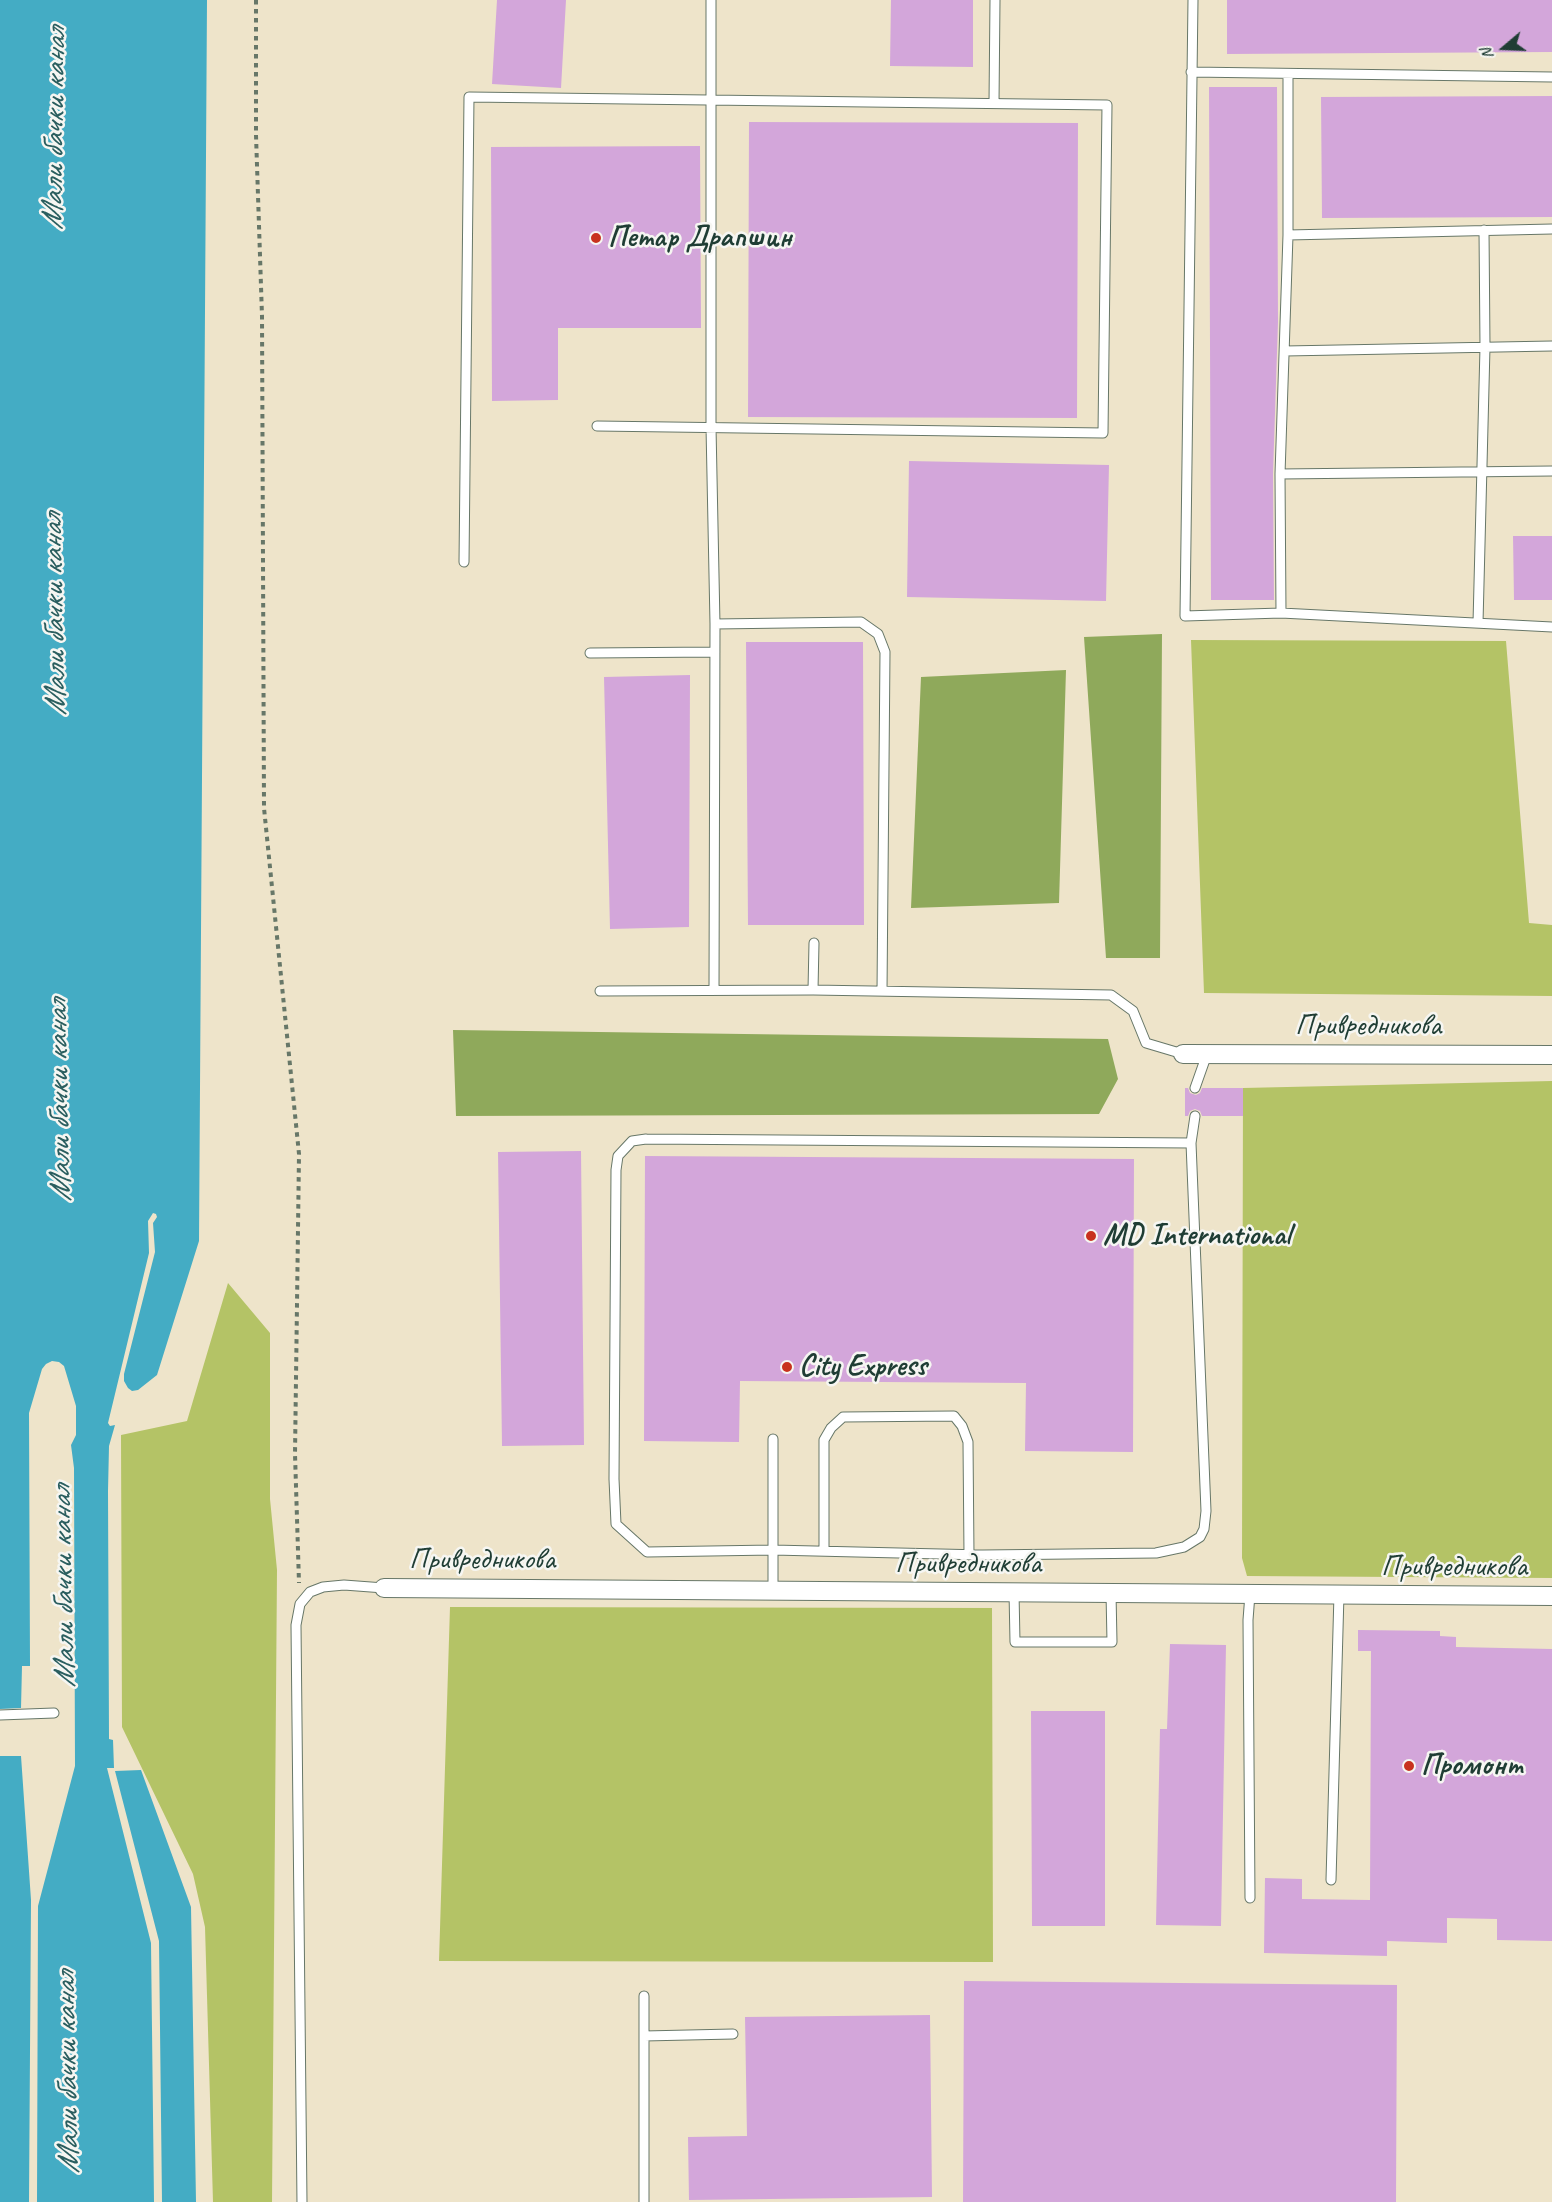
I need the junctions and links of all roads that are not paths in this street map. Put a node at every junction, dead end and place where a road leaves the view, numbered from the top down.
1 (711, 0) edge
2 (995, 0) edge
3 (1193, 0) edge
4 (1191, 72) junction
5 (1288, 74) junction
6 (1552, 77) edge
7 (711, 100) junction
8 (994, 104) junction
9 (1552, 229) edge
10 (1484, 230) junction
11 (1288, 235) junction
12 (1552, 346) edge
13 (1485, 347) junction
14 (1285, 351) junction
15 (597, 426) dead end
16 (711, 428) junction
17 (1482, 471) junction
18 (1552, 471) edge
19 (1280, 474) junction
20 (464, 562) dead end
21 (1281, 613) junction
22 (1479, 622) junction
23 (715, 624) junction
24 (1552, 627) edge
25 (715, 652) junction
26 (590, 653) dead end
27 (814, 943) dead end
28 (714, 990) junction
29 (813, 990) junction
30 (600, 991) dead end
31 (882, 991) junction
32 (1183, 1054) joint
33 (1207, 1054) junction
34 (1552, 1055) edge
35 (1195, 1088) dead end
36 (1195, 1116) dead end
37 (1191, 1143) junction
38 (773, 1439) dead end
39 (773, 1550) junction
40 (824, 1551) junction
41 (969, 1555) junction
42 (384, 1588) joint
43 (773, 1591) junction
44 (1014, 1592) junction
45 (1111, 1593) junction
46 (1250, 1594) junction
47 (1340, 1594) junction
48 (1552, 1596) edge
49 (54, 1713) dead end
50 (0, 1715) edge
51 (1331, 1880) dead end
52 (1250, 1898) dead end
53 (644, 1996) dead end
54 (733, 2034) dead end
55 (644, 2036) junction
56 (302, 2202) edge
57 (644, 2202) edge

1 - 7 lane
2 - 8 lane
3 - 4 lane
4 - 5 lane
4 - 21 lane
5 - 6 lane
5 - 11 lane
7 - 8 lane
7 - 16 lane
7 - 20 lane
8 - 16 lane
9 - 10 lane
10 - 11 lane
10 - 13 lane
11 - 14 lane
12 - 13 lane
13 - 14 lane
13 - 17 lane
14 - 19 lane
15 - 16 lane
16 - 23 lane
17 - 18 lane
17 - 19 lane
17 - 22 lane
19 - 21 lane
21 - 22 lane
22 - 24 lane
23 - 25 lane
23 - 31 lane
25 - 26 lane
25 - 28 lane
27 - 29 lane
28 - 29 lane
28 - 30 lane
29 - 31 lane
31 - 32 lane
32 - 33 street, Привредникова
33 - 34 street, Привредникова
33 - 35 lane
36 - 37 lane
37 - 39 lane
37 - 41 lane
38 - 39 lane
39 - 40 lane
39 - 43 lane
40 - 41 lane
40 - 41 lane
42 - 43 street, Привредникова
42 - 56 lane
43 - 44 street, Привредникова
44 - 45 street, Привредникова
44 - 45 lane
45 - 46 street, Привредникова
46 - 47 street, Привредникова
46 - 52 lane
47 - 48 street, Привредникова
47 - 51 lane
49 - 50 lane
53 - 55 lane
54 - 55 lane
55 - 57 lane

